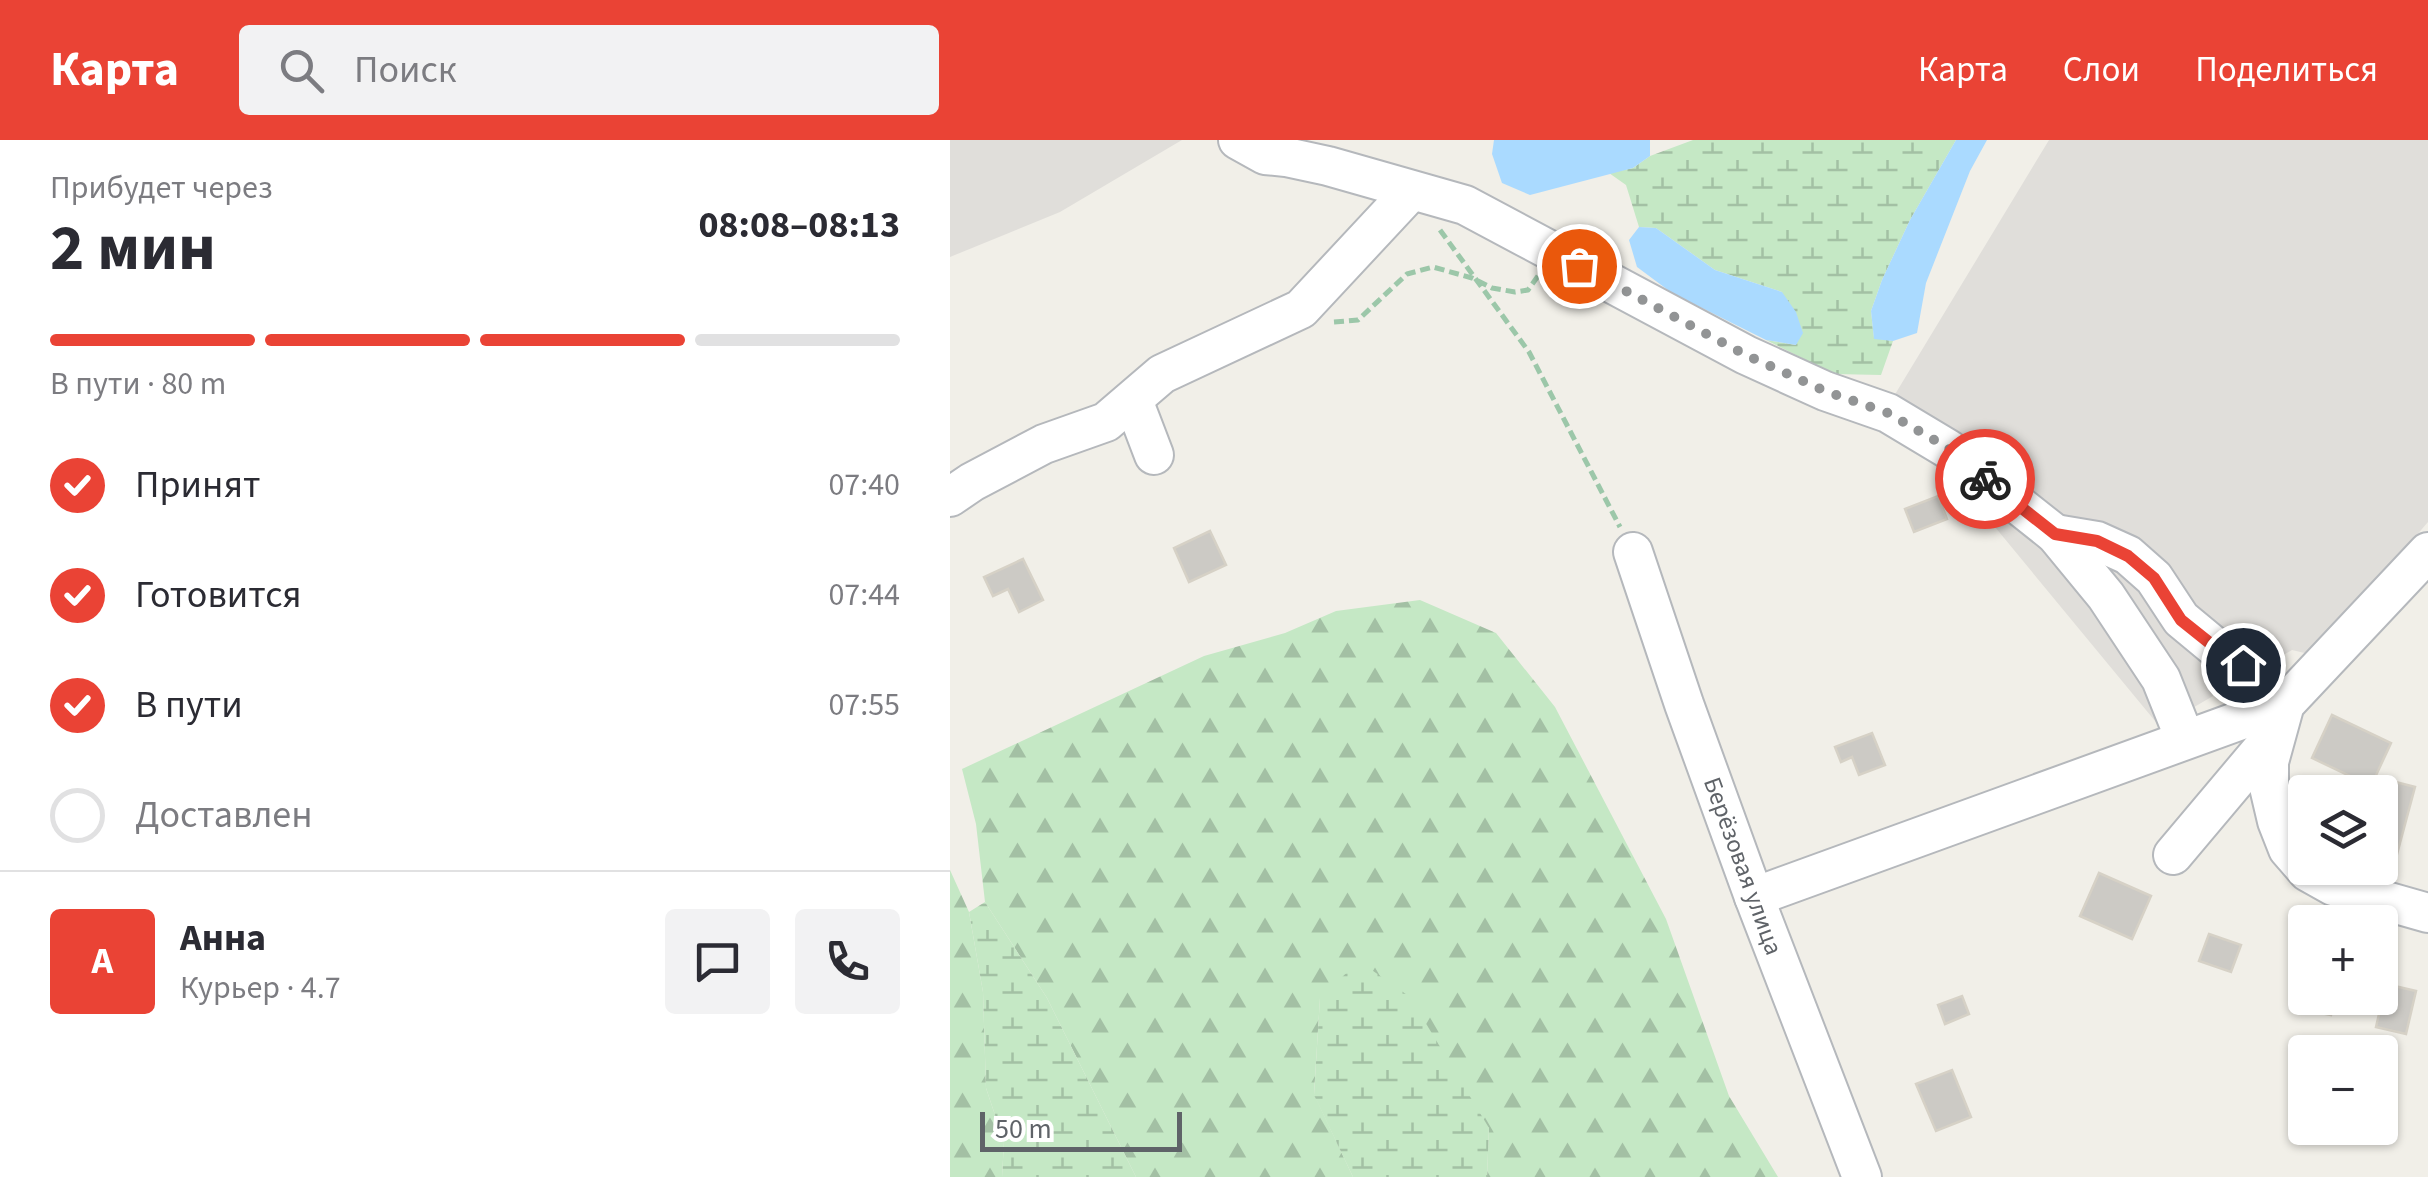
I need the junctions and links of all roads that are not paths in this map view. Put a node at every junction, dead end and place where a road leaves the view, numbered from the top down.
1 (1238, 140) edge
2 (1411, 192) junction
3 (1133, 400) junction
4 (1154, 456) dead end
5 (950, 497) edge
6 (2055, 534) junction
7 (1633, 552) road end
8 (2428, 552) edge
9 (2281, 717) junction
10 (2185, 739) junction
11 (2173, 856) dead end
12 (1754, 897) junction
13 (2428, 913) edge
14 (1862, 1177) edge

1 - 2 street
2 - 3 street
2 - 6 street
3 - 4 street
3 - 5 street
6 - 9 street
6 - 10 street
7 - 12 street, Берёзовая улица
8 - 9 street
9 - 10 street
9 - 11 street
9 - 13 street
10 - 12 street
12 - 14 street, Берёзовая улица

